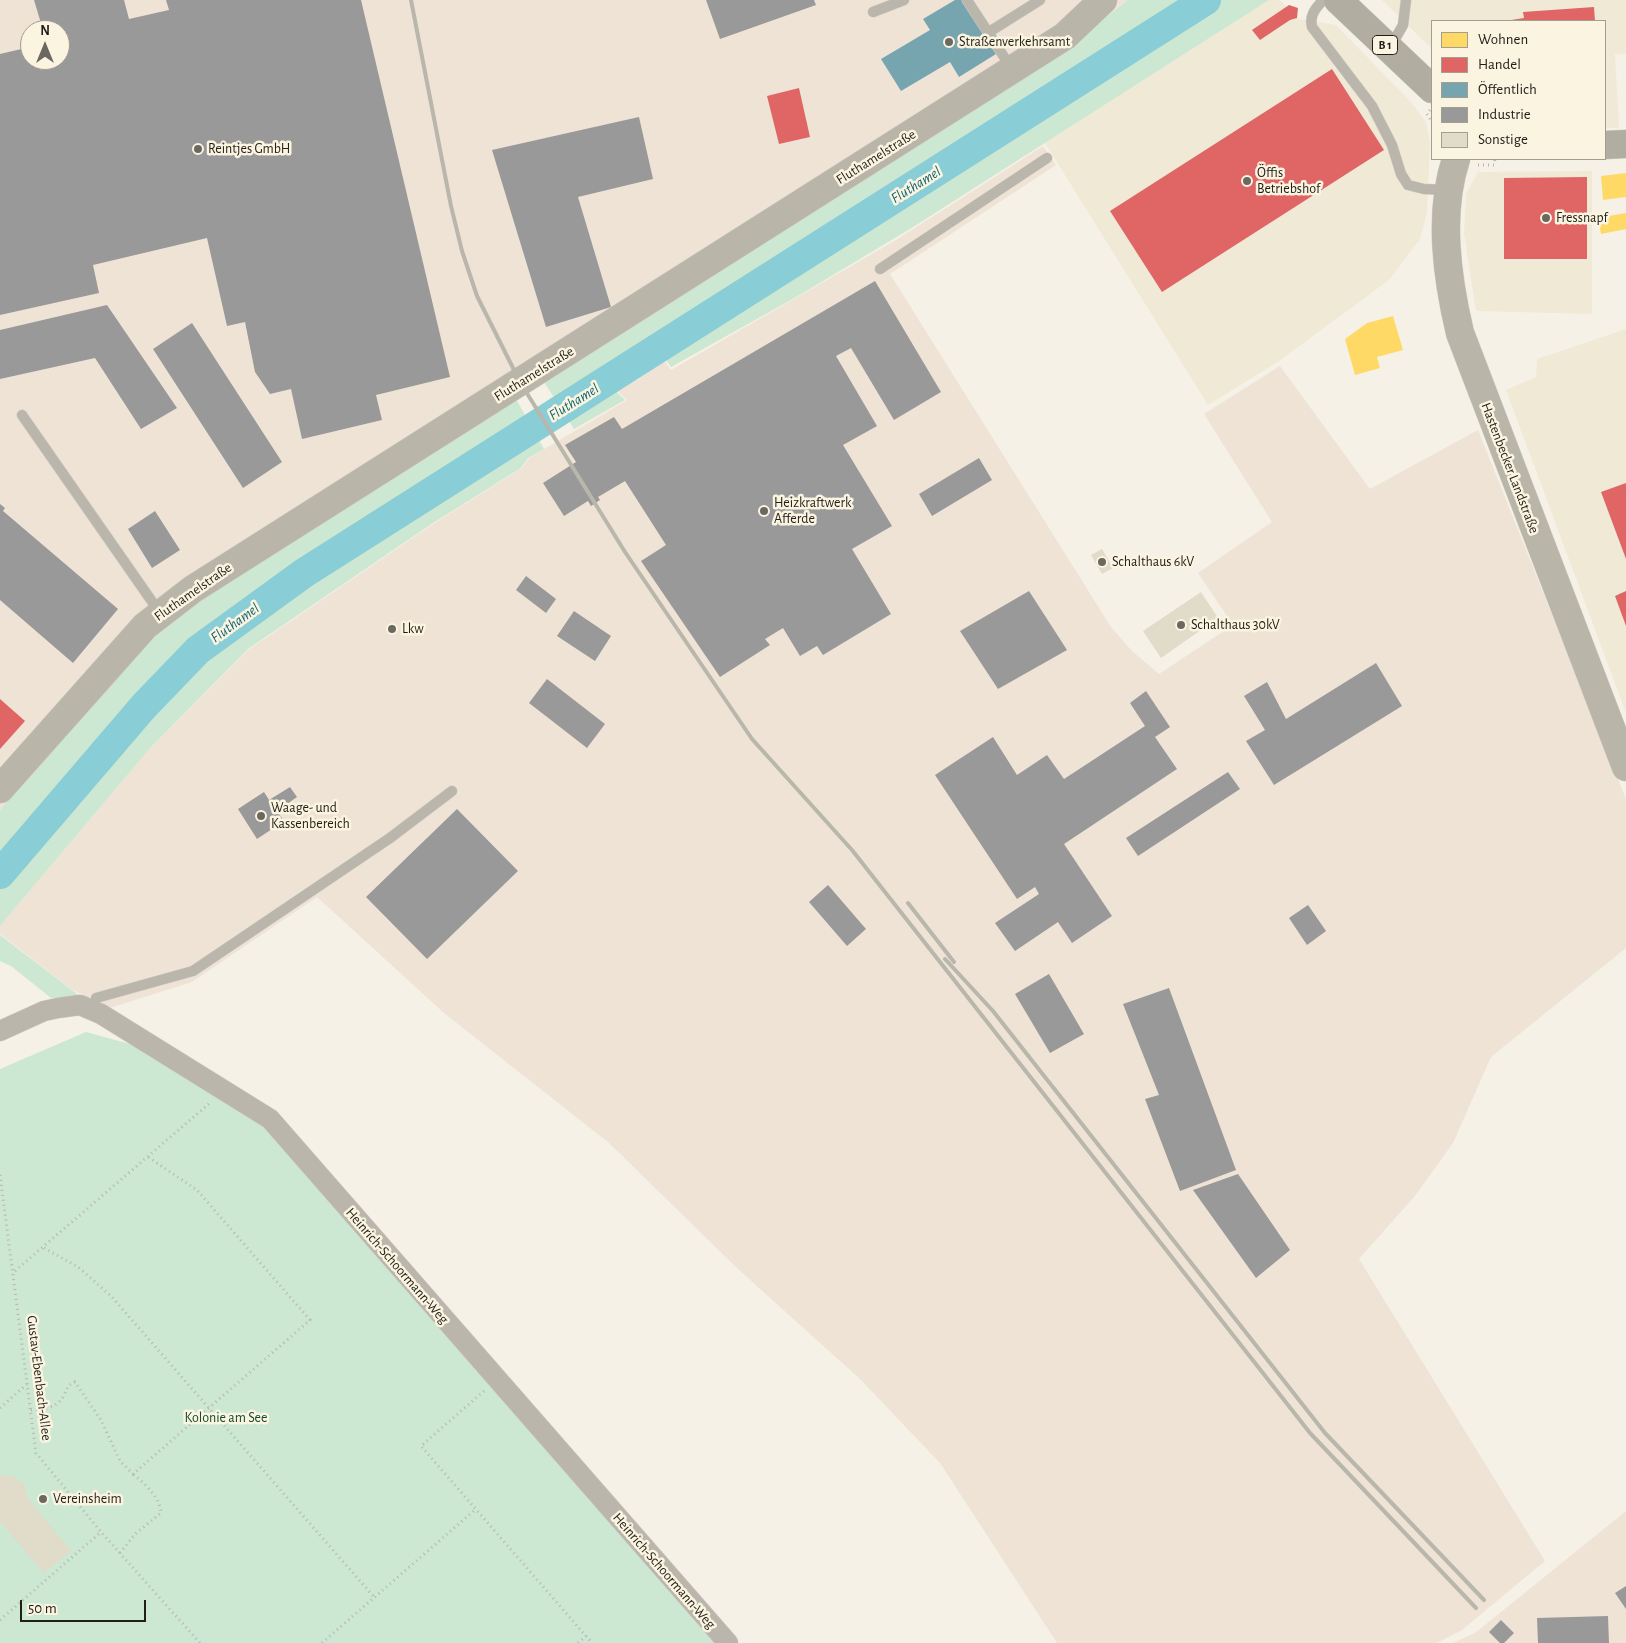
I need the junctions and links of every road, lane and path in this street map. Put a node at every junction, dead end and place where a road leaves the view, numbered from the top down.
1 (904, 0) edge
2 (967, 0) edge
3 (1040, 0) edge
4 (1103, 0) edge
5 (1323, 0) edge
6 (1338, 0) edge
7 (1406, 0) edge
8 (873, 12) dead end
9 (988, 32) junction
10 (1389, 49) junction
11 (1013, 70) junction
12 (1431, 88) edge
13 (1431, 109) edge
14 (1431, 120) edge
15 (1626, 144) edge
16 (1606, 145) edge
17 (1047, 158) dead end
18 (1456, 160) edge
19 (1496, 160) edge
20 (1494, 165) dead end
21 (1448, 190) junction
22 (880, 270) dead end
23 (22, 415) dead end
24 (161, 614) junction
25 (1626, 765) edge
26 (0, 789) edge
27 (452, 791) dead end
28 (96, 998) dead end
29 (0, 1031) edge
30 (224, 1090) junction
31 (148, 1157) junction
32 (0, 1175) edge
33 (1, 1194) edge
34 (44, 1248) junction
35 (14, 1272) junction
36 (497, 1380) junction
37 (28, 1384) junction
38 (0, 1408) edge
39 (209, 1409) junction
40 (31, 1410) junction
41 (133, 1474) junction
42 (476, 1509) junction
43 (101, 1532) junction
44 (120, 1554) junction
45 (374, 1597) junction
46 (0, 1620) edge
47 (586, 1636) junction
48 (200, 1643) edge
49 (322, 1643) edge
50 (578, 1643) edge
51 (592, 1643) edge
52 (728, 1643) edge

1 - 8 lane
2 - 9 lane
3 - 9 lane
4 - 11 main road, Fluthamelstraße
5 - 21 lane
6 - 10 main road, B 1
7 - 10 lane
9 - 11 lane
10 - 12 main road, B 1
11 - 24 main road, Fluthamelstraße
13 - 14 path
15 - 16 main road
17 - 22 lane
18 - 21 main road, Hastenbecker Landstraße
19 - 20 path
21 - 25 main road, Hastenbecker Landstraße
23 - 24 lane
24 - 26 main road, Fluthamelstraße
27 - 28 lane
29 - 30 street, Heinrich-Schoormann-Weg
30 - 31 path
30 - 36 street, Heinrich-Schoormann-Weg
31 - 34 path
31 - 39 path
32 - 33 path, Gustav-Ebenbach-Allee
33 - 35 path, Gustav-Ebenbach-Allee
34 - 35 path
34 - 39 path
35 - 37 path, Gustav-Ebenbach-Allee
36 - 42 path
36 - 52 street, Heinrich-Schoormann-Weg
37 - 38 path
37 - 40 path, Gustav-Ebenbach-Allee
39 - 41 path
39 - 45 path
40 - 41 path
40 - 43 path, Gustav-Ebenbach-Allee
41 - 44 path
42 - 45 path
42 - 47 path
43 - 44 path, Gustav-Ebenbach-Allee
43 - 46 path
44 - 48 path, Gustav-Ebenbach-Allee
45 - 49 path
47 - 50 path
47 - 51 path

